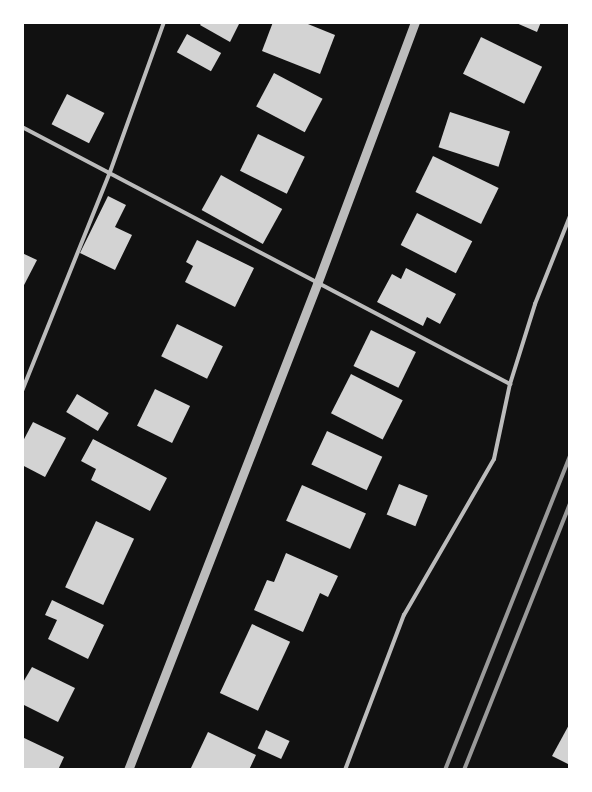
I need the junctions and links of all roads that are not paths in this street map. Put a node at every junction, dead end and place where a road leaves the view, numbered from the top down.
1 (164, 22) edge
2 (415, 22) edge
3 (22, 127) edge
4 (110, 172) junction
5 (570, 216) edge
6 (317, 284) junction
7 (510, 384) junction
8 (22, 391) edge
9 (128, 770) edge
10 (345, 770) edge

1 - 4 lane
2 - 6 street
3 - 4 lane
4 - 6 lane
4 - 8 lane
5 - 7 lane
6 - 7 lane
6 - 9 street
7 - 10 lane

